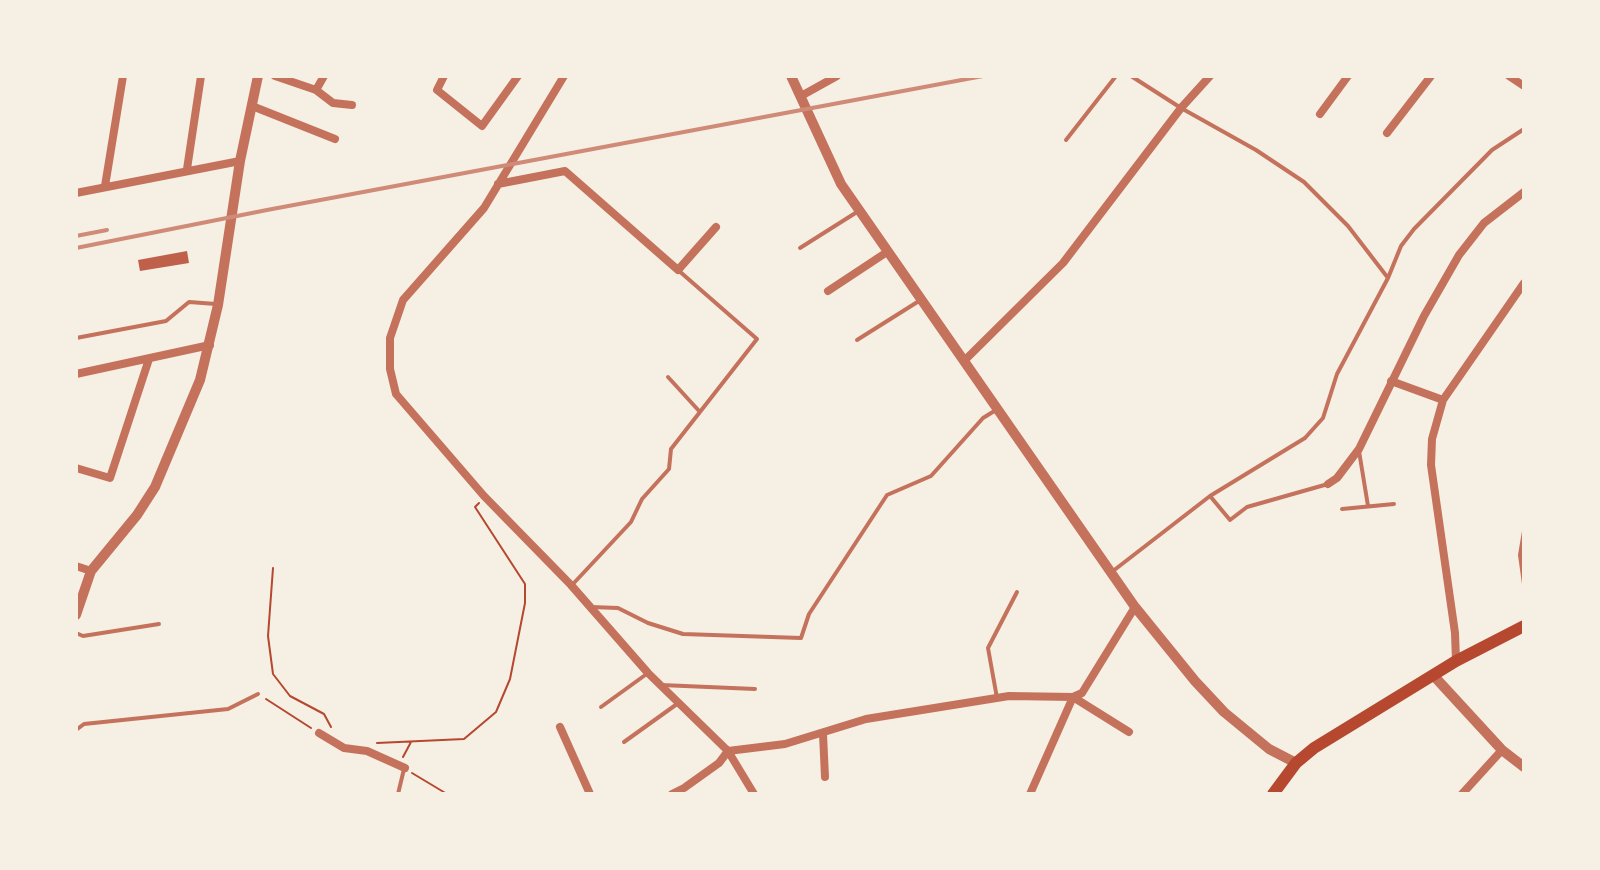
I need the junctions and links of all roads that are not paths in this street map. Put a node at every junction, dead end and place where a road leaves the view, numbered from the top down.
1 (123, 76) edge
2 (201, 76) edge
3 (258, 76) edge
4 (275, 76) edge
5 (324, 76) edge
6 (444, 76) edge
7 (518, 76) edge
8 (564, 76) edge
9 (791, 76) edge
10 (837, 76) edge
11 (1116, 76) edge
12 (1131, 76) edge
13 (1210, 76) edge
14 (1348, 76) edge
15 (1431, 76) edge
16 (1509, 76) edge
17 (1524, 86) edge
18 (316, 90) junction
19 (801, 96) junction
20 (352, 105) dead end
21 (252, 106) junction
22 (1181, 108) junction
23 (1320, 114) dead end
24 (1524, 129) edge
25 (1387, 133) dead end
26 (335, 139) dead end
27 (1066, 140) dead end
28 (240, 161) junction
29 (187, 169) junction
30 (498, 184) junction
31 (105, 186) junction
32 (1524, 192) edge
33 (76, 193) edge
34 (859, 211) junction
35 (716, 227) dead end
36 (800, 248) dead end
37 (887, 252) junction
38 (678, 270) junction
39 (1388, 278) junction
40 (1524, 283) edge
41 (828, 291) dead end
42 (921, 299) junction
43 (218, 305) junction
44 (76, 338) edge
45 (857, 340) dead end
46 (210, 345) junction
47 (149, 359) junction
48 (964, 361) junction
49 (76, 374) edge
50 (668, 377) dead end
51 (1391, 381) junction
52 (1443, 400) junction
53 (998, 409) junction
54 (700, 412) junction
55 (1359, 449) junction
56 (76, 468) edge
57 (1328, 484) joint
58 (1210, 496) junction
59 (1394, 504) dead end
60 (1368, 506) junction
61 (1342, 509) dead end
62 (1524, 531) edge
63 (76, 566) edge
64 (91, 571) junction
65 (1111, 572) junction
66 (1524, 584) edge
67 (571, 585) junction
68 (1017, 592) dead end
69 (590, 607) junction
70 (1135, 607) junction
71 (76, 615) edge
72 (159, 624) dead end
73 (1524, 626) edge
74 (76, 633) edge
75 (1456, 661) junction
76 (648, 673) junction
77 (1433, 675) junction
78 (660, 685) junction
79 (755, 689) dead end
80 (258, 694) road end
81 (1073, 697) junction
82 (997, 698) junction
83 (679, 703) junction
84 (601, 707) dead end
85 (560, 727) dead end
86 (76, 730) edge
87 (1129, 732) dead end
88 (319, 733) road end
89 (823, 734) junction
90 (624, 742) dead end
91 (1502, 750) junction
92 (728, 751) junction
93 (1296, 763) junction
94 (402, 766) joint
95 (1524, 767) edge
96 (825, 777) dead end
97 (398, 794) edge
98 (590, 794) edge
99 (672, 794) edge
100 (754, 794) edge
101 (1030, 794) edge
102 (1273, 794) edge
103 (1462, 794) edge

1 - 31 street
2 - 29 street
3 - 21 street
4 - 18 street
5 - 18 street
6 - 7 street
8 - 30 street
9 - 19 street
10 - 19 street
11 - 27 lane
12 - 22 lane
13 - 22 street
14 - 23 street
15 - 25 street
16 - 17 street
18 - 20 street
19 - 34 street
21 - 26 street
21 - 28 street
22 - 39 lane
22 - 48 street
24 - 39 lane
28 - 29 street
28 - 43 street
29 - 31 street
30 - 38 street
30 - 67 street
31 - 33 street
32 - 51 street
34 - 36 lane
34 - 37 street
35 - 38 street
37 - 41 street
37 - 42 street
38 - 54 lane
39 - 58 lane
40 - 52 street
42 - 45 lane
42 - 48 street
43 - 44 lane
43 - 46 street
46 - 47 street
46 - 64 street
47 - 49 street
47 - 56 street
48 - 53 street
50 - 54 lane
51 - 52 street
51 - 55 street
52 - 75 street
53 - 65 street
53 - 69 lane
54 - 67 lane
55 - 57 street
55 - 60 lane
57 - 58 lane
58 - 65 lane
59 - 60 lane
60 - 61 lane
62 - 66 lane
63 - 64 street
64 - 71 street
65 - 70 street
67 - 69 street
68 - 82 lane
69 - 76 street
70 - 81 street
70 - 93 street
72 - 74 lane
73 - 75 main road
75 - 77 main road
76 - 78 street
76 - 84 lane
77 - 91 street
77 - 93 main road
78 - 79 lane
78 - 83 street
80 - 86 lane
81 - 82 street
81 - 87 street
81 - 101 street
82 - 89 street
83 - 90 lane
83 - 92 street
85 - 98 street
88 - 94 street
89 - 92 street
89 - 96 street
91 - 95 street
91 - 103 street
92 - 99 street
92 - 100 street
93 - 102 main road
94 - 97 lane

